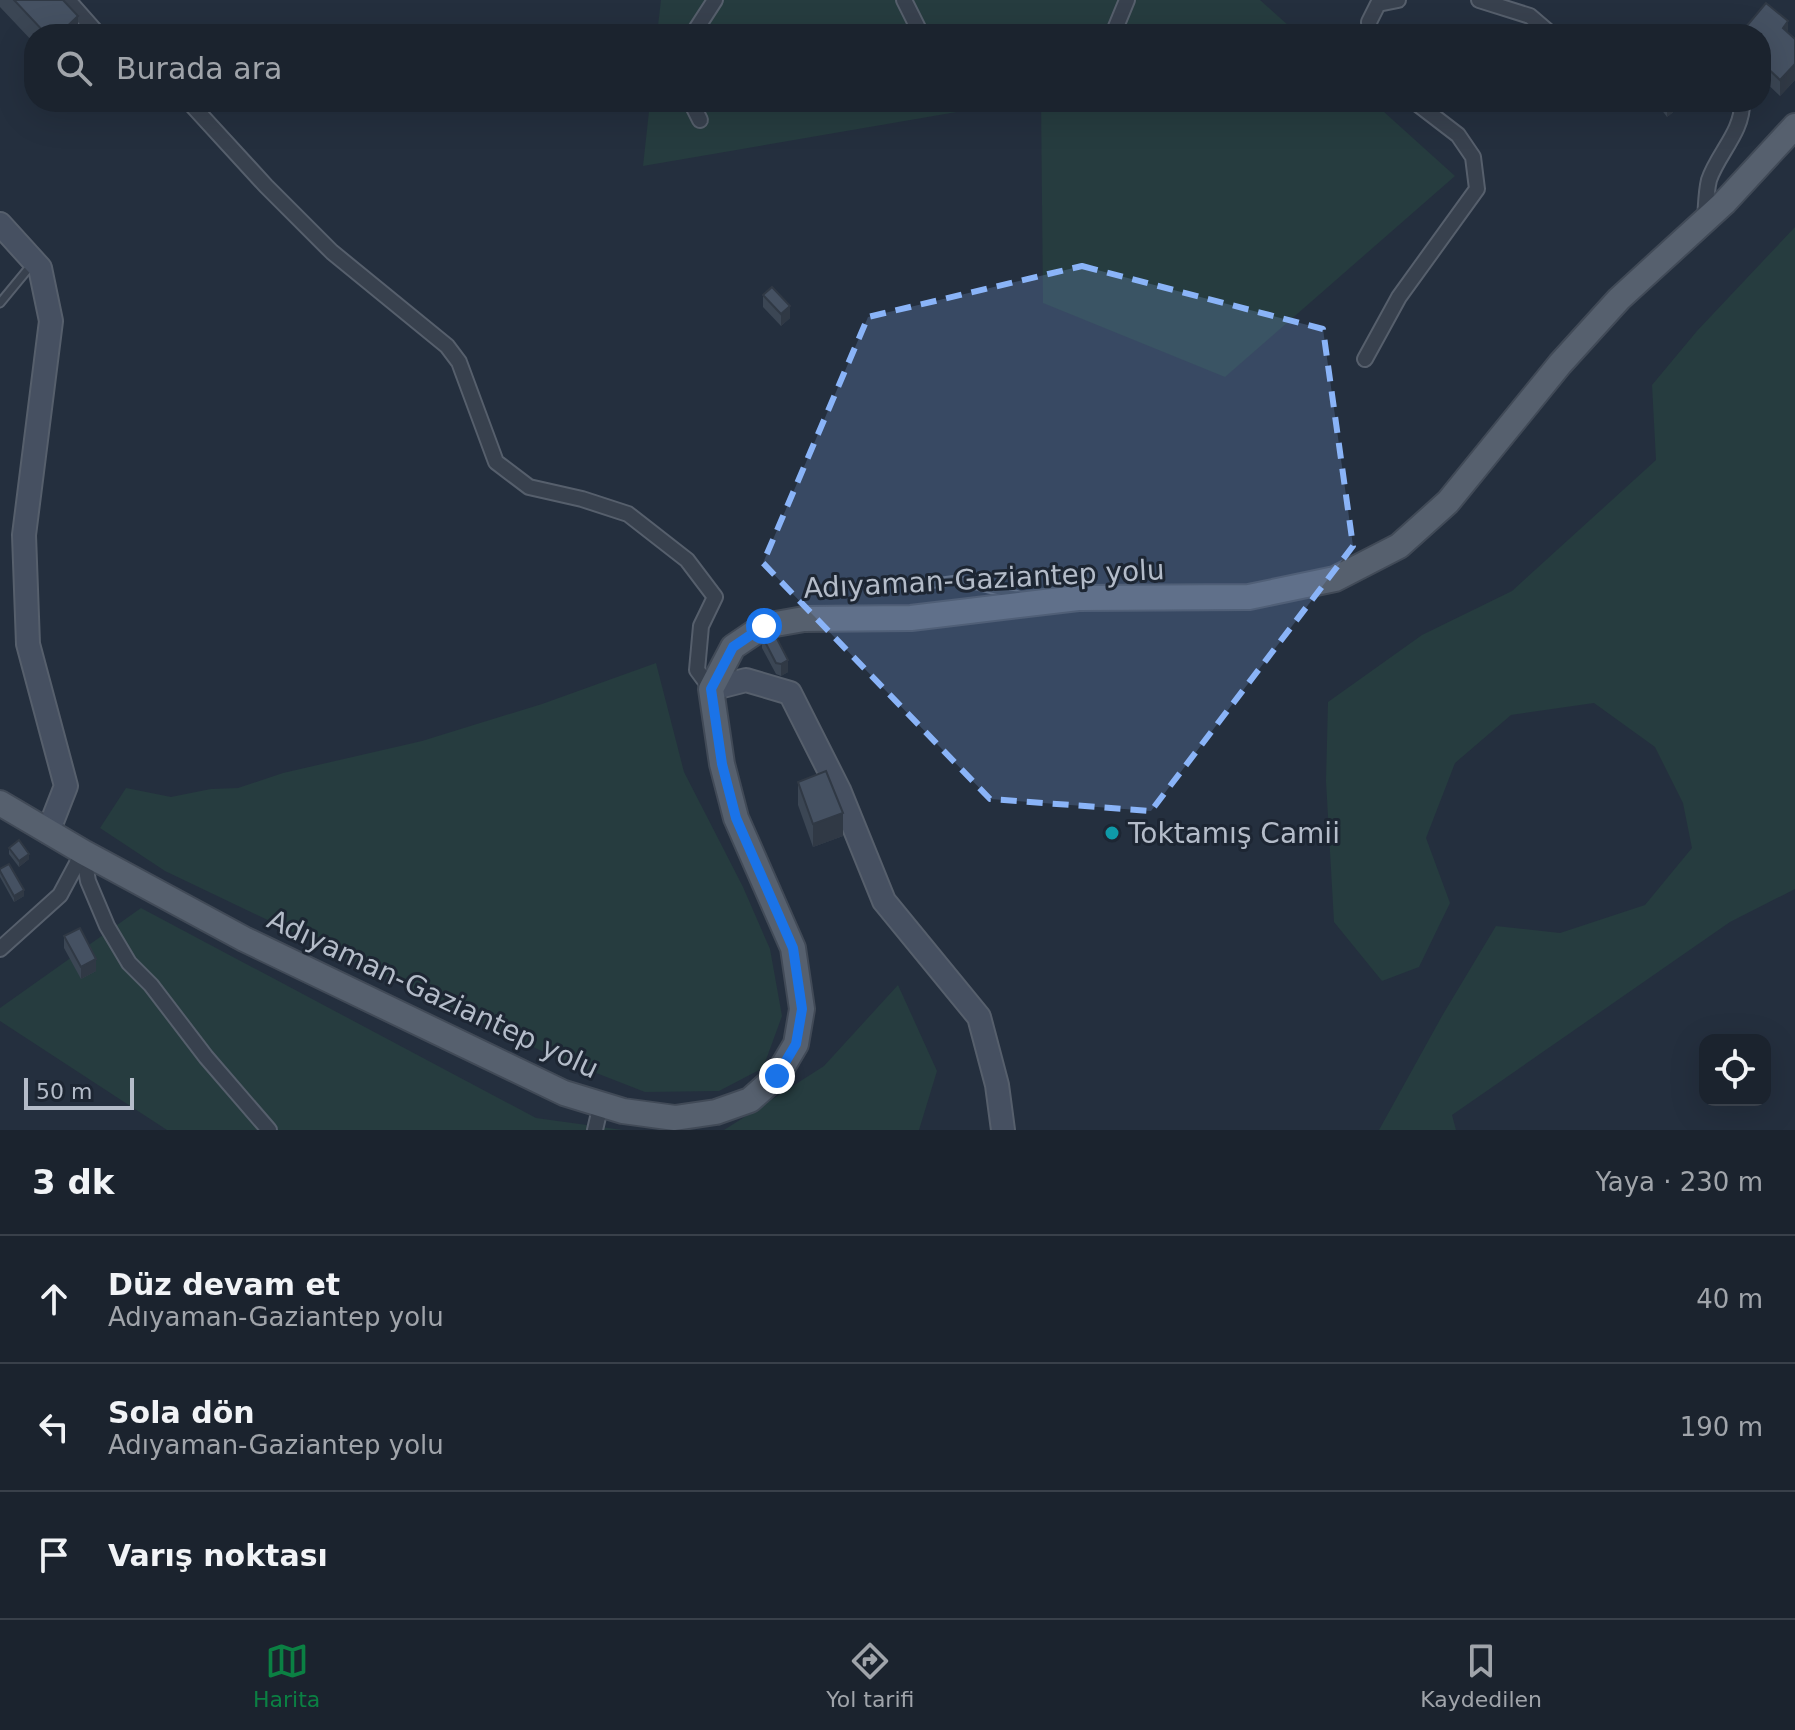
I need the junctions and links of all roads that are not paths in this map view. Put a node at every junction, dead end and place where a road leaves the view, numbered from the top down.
1 (68, 0) edge
2 (715, 0) edge
3 (904, 0) edge
4 (1127, 0) edge
5 (1398, 0) edge
6 (1479, 0) edge
7 (89, 24) edge
8 (699, 24) edge
9 (916, 24) edge
10 (1116, 24) edge
11 (1369, 24) edge
12 (1539, 24) edge
13 (198, 112) edge
14 (696, 112) edge
15 (1428, 112) edge
16 (1742, 112) edge
17 (700, 120) dead end
18 (1795, 126) edge
19 (1705, 220) junction
20 (0, 224) edge
21 (34, 262) junction
22 (0, 303) edge
23 (1365, 359) dead end
24 (921, 585) dead end
25 (1045, 602) junction
26 (711, 689) junction
27 (0, 803) edge
28 (48, 832) junction
29 (83, 852) junction
30 (0, 949) edge
31 (601, 1104) junction
32 (269, 1130) edge
33 (595, 1130) edge
34 (1003, 1130) edge

1 - 7 street
2 - 8 street
3 - 9 street
4 - 10 street
5 - 11 street
6 - 12 street
13 - 26 street
14 - 17 street
15 - 23 street
16 - 19 street
18 - 19 main road, Adıyaman-Gaziantep yolu
19 - 25 main road, Adıyaman-Gaziantep yolu
20 - 21 street
21 - 22 lane
21 - 28 street
24 - 25 lane
25 - 26 main road, Adıyaman-Gaziantep yolu
26 - 31 main road, Adıyaman-Gaziantep yolu
26 - 34 street
27 - 28 main road, Adıyaman-Gaziantep yolu
28 - 29 main road, Adıyaman-Gaziantep yolu
29 - 30 street
29 - 31 main road, Adıyaman-Gaziantep yolu
29 - 32 street
31 - 33 street

